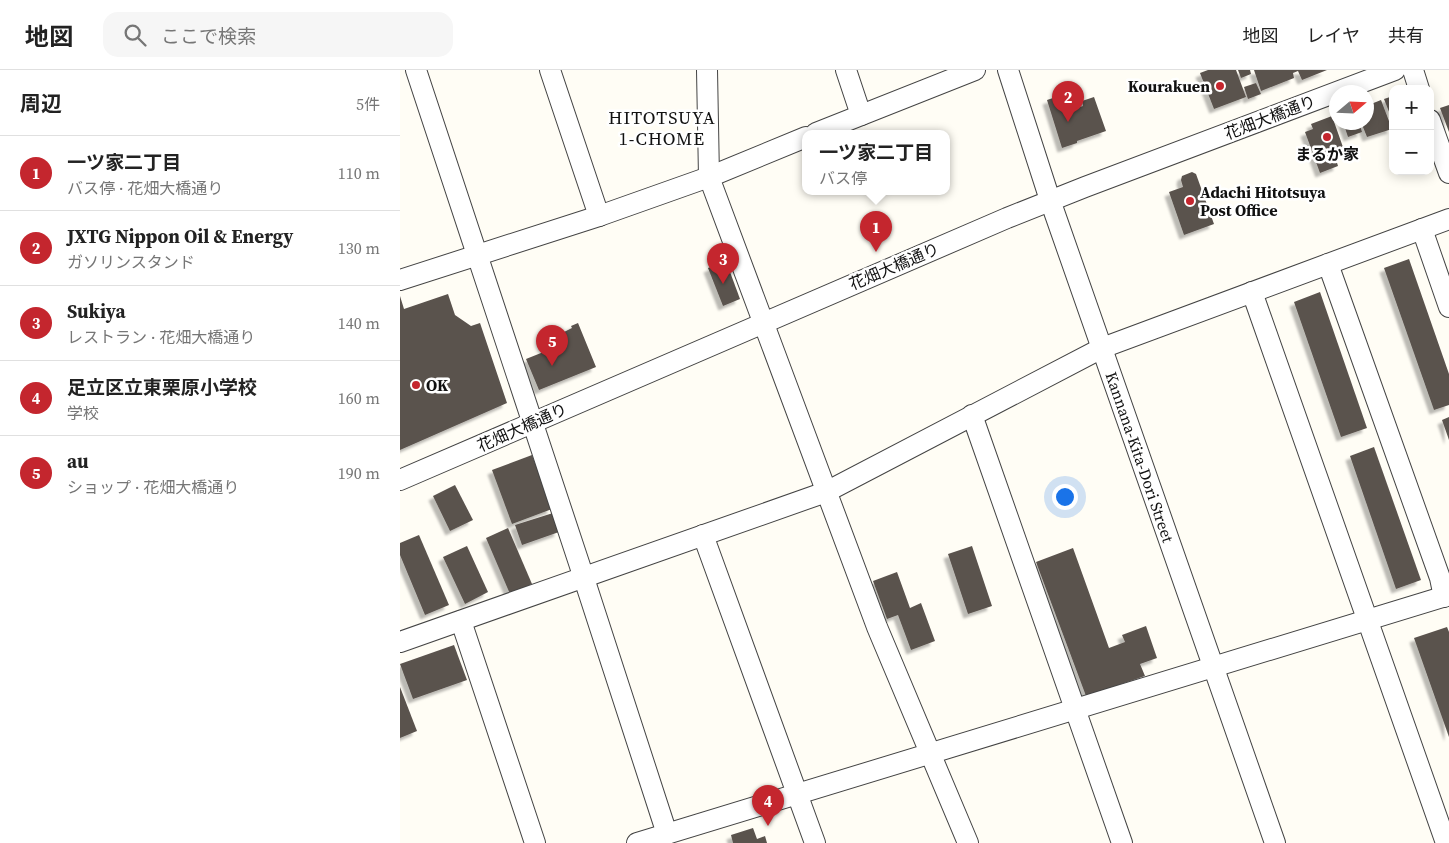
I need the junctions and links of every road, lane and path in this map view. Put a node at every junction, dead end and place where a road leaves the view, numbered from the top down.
1 (416, 70) edge
2 (550, 70) edge
3 (707, 70) edge
4 (846, 70) edge
5 (975, 70) edge
6 (1008, 70) edge
7 (1395, 70) edge
8 (1412, 70) edge
9 (1418, 85) edge
10 (861, 115) junction
11 (824, 130) edge
12 (1434, 130) edge
13 (802, 139) edge
14 (1449, 173) edge
15 (709, 177) junction
16 (1050, 200) junction
17 (598, 216) junction
18 (1449, 219) edge
19 (1422, 229) junction
20 (477, 255) junction
21 (1328, 264) junction
22 (400, 280) edge
23 (1252, 292) junction
24 (1449, 307) edge
25 (762, 323) junction
26 (1102, 348) junction
27 (972, 415) junction
28 (532, 422) junction
29 (400, 480) edge
30 (826, 492) junction
31 (703, 535) junction
32 (584, 577) junction
33 (1446, 596) edge
34 (1368, 620) junction
35 (461, 621) junction
36 (400, 642) edge
37 (1214, 667) junction
38 (1075, 710) junction
39 (931, 754) junction
40 (797, 794) junction
41 (667, 834) junction
42 (535, 843) edge
43 (637, 843) edge
44 (815, 843) edge
45 (968, 843) edge
46 (1122, 843) edge
47 (1275, 843) edge
48 (1446, 843) edge

1 - 20 street
2 - 17 street
3 - 15 street
4 - 10 street
5 - 10 street
6 - 16 street, Kannana-Kita-Dori Street
7 - 16 street, 花畑大橋通り
8 - 9 street
10 - 11 street
12 - 14 street
13 - 15 street
15 - 17 street
15 - 25 street
16 - 25 street, 花畑大橋通り
16 - 26 street, Kannana-Kita-Dori Street
17 - 20 street
18 - 19 street
19 - 21 street
19 - 24 street
20 - 22 street
20 - 28 street
21 - 23 street
21 - 33 street
23 - 26 street
23 - 34 street
25 - 28 street, 花畑大橋通り
25 - 30 street
26 - 27 street
26 - 37 street, Kannana-Kita-Dori Street
27 - 30 street
27 - 38 street
28 - 29 street, 花畑大橋通り
28 - 32 street
30 - 31 street
30 - 39 street
31 - 32 street
31 - 40 street
32 - 35 street
32 - 41 street
33 - 34 street
34 - 37 street
34 - 48 street
35 - 36 street
35 - 42 street
37 - 38 street
37 - 47 street, Kannana-Kita-Dori Street
38 - 39 street
38 - 46 street
39 - 40 street
39 - 45 street
40 - 41 street
40 - 44 street
41 - 43 street

